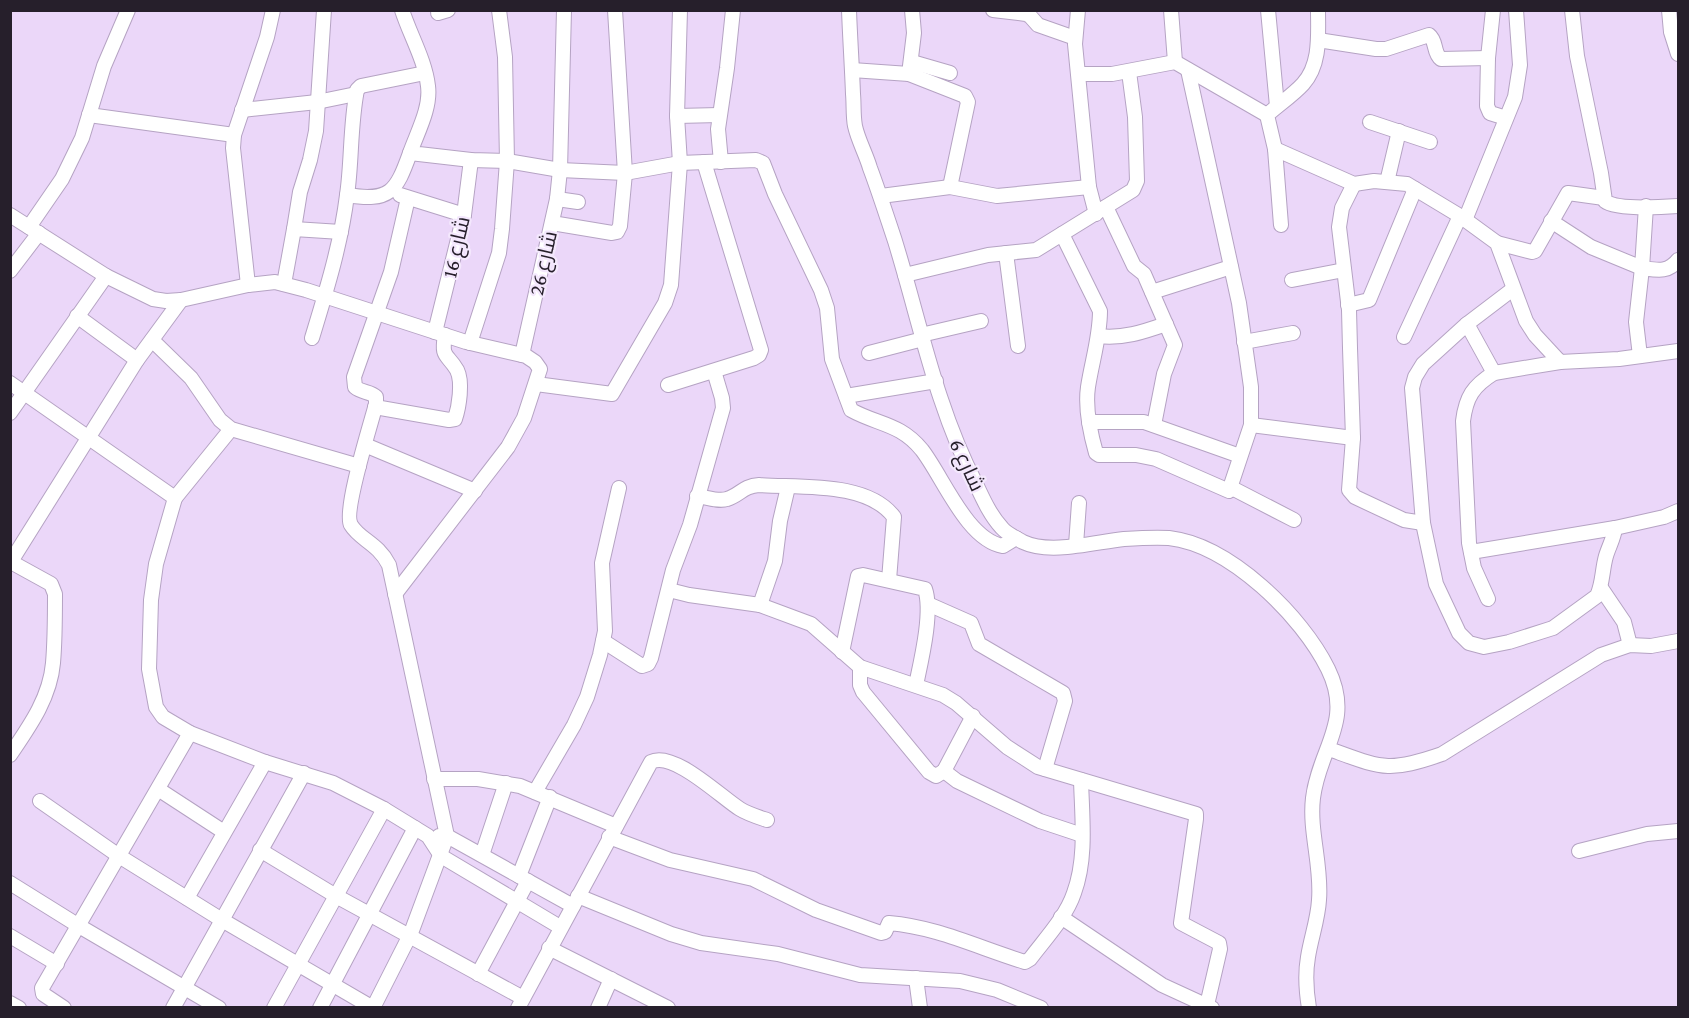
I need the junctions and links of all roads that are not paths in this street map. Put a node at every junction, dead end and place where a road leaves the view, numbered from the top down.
1 (128, 10) edge
2 (273, 10) edge
3 (324, 10) edge
4 (402, 10) edge
5 (499, 10) edge
6 (564, 10) edge
7 (615, 10) edge
8 (680, 10) edge
9 (733, 10) edge
10 (849, 10) edge
11 (912, 10) edge
12 (993, 10) edge
13 (1078, 10) edge
14 (1171, 10) edge
15 (1268, 10) edge
16 (1317, 10) edge
17 (1493, 10) edge
18 (1516, 10) edge
19 (1572, 10) edge
20 (1670, 10) edge
21 (1675, 30) edge
22 (1075, 38) junction
23 (1318, 40) junction
24 (1678, 54) edge
25 (1488, 58) junction
26 (1175, 62) junction
27 (910, 68) junction
28 (852, 70) junction
29 (1188, 70) junction
30 (1129, 72) junction
31 (425, 73) junction
32 (950, 73) dead end
33 (1078, 74) junction
34 (356, 93) junction
35 (317, 102) junction
36 (242, 110) junction
37 (1272, 110) junction
38 (89, 115) junction
39 (719, 115) junction
40 (677, 116) junction
41 (1506, 118) junction
42 (1370, 122) dead end
43 (1399, 131) junction
44 (234, 135) junction
45 (1430, 142) dead end
46 (1275, 149) junction
47 (410, 153) junction
48 (471, 160) junction
49 (507, 161) junction
50 (704, 162) junction
51 (722, 162) junction
52 (680, 163) junction
53 (560, 170) junction
54 (626, 173) junction
55 (1387, 182) junction
56 (1354, 184) junction
57 (950, 187) junction
58 (1089, 187) junction
59 (1415, 189) junction
60 (390, 191) junction
61 (347, 195) junction
62 (881, 196) junction
63 (408, 198) junction
64 (1604, 198) junction
65 (557, 199) junction
66 (578, 202) dead end
67 (1646, 206) junction
68 (1678, 206) edge
69 (1101, 211) junction
70 (10, 215) edge
71 (464, 215) junction
72 (1462, 218) junction
73 (1551, 221) junction
74 (552, 223) junction
75 (1281, 225) dead end
76 (294, 229) junction
77 (34, 230) junction
78 (341, 232) junction
79 (1062, 234) junction
80 (1497, 243) junction
81 (1006, 253) junction
82 (1678, 260) edge
83 (1231, 267) junction
84 (1642, 268) junction
85 (1344, 270) junction
86 (10, 271) edge
87 (905, 274) junction
88 (106, 276) junction
89 (1292, 280) dead end
90 (284, 284) junction
91 (248, 285) junction
92 (1513, 289) junction
93 (1152, 292) junction
94 (325, 296) junction
95 (181, 300) junction
96 (1348, 305) junction
97 (377, 313) junction
98 (77, 316) junction
99 (981, 321) dead end
100 (1166, 324) junction
101 (1467, 324) junction
102 (1293, 333) dead end
103 (440, 334) junction
104 (1098, 336) junction
105 (922, 337) junction
106 (1404, 337) dead end
107 (312, 338) dead end
108 (152, 340) junction
109 (1244, 342) junction
110 (470, 343) junction
111 (1018, 346) dead end
112 (1678, 351) edge
113 (869, 353) dead end
114 (522, 355) junction
115 (1640, 356) junction
116 (137, 360) junction
117 (1560, 362) junction
118 (714, 371) junction
119 (1494, 373) junction
120 (936, 381) junction
121 (10, 383) edge
122 (536, 384) junction
123 (668, 385) dead end
124 (24, 392) junction
125 (846, 396) junction
126 (375, 407) junction
127 (10, 414) edge
128 (1089, 422) junction
129 (1154, 425) junction
130 (1251, 425) junction
131 (231, 429) junction
132 (88, 438) junction
133 (1353, 438) junction
134 (365, 445) junction
135 (1240, 456) junction
136 (359, 466) junction
137 (788, 487) junction
138 (1230, 487) junction
139 (619, 488) dead end
140 (475, 491) junction
141 (697, 496) junction
142 (175, 498) junction
143 (1079, 503) dead end
144 (1678, 511) edge
145 (1294, 519) dead end
146 (1423, 523) junction
147 (1615, 528) junction
148 (1016, 538) junction
149 (1076, 545) junction
150 (1471, 552) junction
151 (11, 562) edge
152 (889, 580) junction
153 (1601, 588) junction
154 (669, 590) junction
155 (395, 594) junction
156 (1488, 599) dead end
157 (928, 604) junction
158 (760, 606) junction
159 (603, 640) junction
160 (1678, 641) edge
161 (1630, 645) junction
162 (842, 652) junction
163 (860, 667) junction
164 (916, 686) junction
165 (972, 716) junction
166 (190, 733) junction
167 (1329, 749) junction
168 (10, 755) edge
169 (265, 762) junction
170 (1045, 769) junction
171 (944, 771) junction
172 (304, 773) junction
173 (435, 779) junction
174 (1081, 780) junction
175 (506, 783) junction
176 (158, 789) junction
177 (535, 792) junction
178 (550, 798) junction
179 (39, 801) dead end
180 (384, 809) junction
181 (767, 820) dead end
182 (415, 828) junction
183 (1678, 831) edge
184 (225, 832) junction
185 (613, 832) junction
186 (1082, 835) junction
187 (428, 836) junction
188 (447, 836) junction
189 (260, 850) junction
190 (1579, 851) dead end
191 (482, 855) junction
192 (119, 856) junction
193 (441, 856) junction
194 (524, 878) junction
195 (10, 883) edge
196 (336, 896) junction
197 (187, 898) junction
198 (517, 901) junction
199 (575, 901) junction
200 (369, 915) junction
201 (1061, 917) junction
202 (222, 920) junction
203 (79, 926) junction
204 (560, 927) junction
205 (10, 936) edge
206 (409, 936) junction
207 (549, 948) junction
208 (57, 964) junction
209 (298, 964) junction
210 (478, 974) junction
211 (916, 978) junction
212 (611, 979) junction
213 (332, 984) junction
214 (184, 988) junction
215 (1308, 1000) edge
216 (10, 1003) edge
217 (520, 1003) edge
218 (52, 1004) edge
219 (1210, 1006) edge
220 (19, 1008) edge
221 (173, 1008) edge
222 (219, 1008) edge
223 (274, 1008) edge
224 (320, 1008) edge
225 (373, 1008) edge
226 (598, 1008) edge
227 (668, 1008) edge
228 (920, 1008) edge
229 (1041, 1008) edge
230 (1298, 1008) edge

1 - 38 street
2 - 36 street
3 - 35 street
4 - 31 street
5 - 49 street
6 - 53 street, شارع 26
7 - 54 street
8 - 40 street
9 - 39 street
10 - 28 street, شارع 6
11 - 27 street
12 - 22 street
13 - 22 street
14 - 26 street
15 - 37 street
16 - 23 street
17 - 25 street
18 - 41 street
19 - 64 street
20 - 21 street
21 - 24 street
22 - 33 street
23 - 25 street
23 - 37 street
25 - 41 street
26 - 29 street
26 - 30 street
27 - 28 street
27 - 32 street
27 - 57 street
28 - 62 street, شارع 6
29 - 37 street
29 - 83 street
30 - 33 street
30 - 69 street
31 - 34 street
31 - 47 street
33 - 58 street
34 - 35 street
34 - 61 street
35 - 36 street
35 - 76 street
36 - 44 street
37 - 46 street
38 - 44 street
38 - 77 street
39 - 40 street
39 - 51 street
40 - 52 street
41 - 72 street
42 - 43 street
43 - 45 street
43 - 55 street
44 - 91 street
46 - 56 street
46 - 75 street
47 - 48 street
47 - 60 street
48 - 49 street
48 - 71 street, شارع 16
49 - 53 street
49 - 110 street
50 - 51 street
50 - 52 street
50 - 118 street
51 - 125 street
52 - 54 street
52 - 122 street
53 - 54 street
53 - 65 street, شارع 26
54 - 74 street
55 - 56 street
55 - 59 street
56 - 85 street
57 - 58 street
57 - 62 street
58 - 69 street
59 - 72 street
59 - 96 street
60 - 61 street
60 - 63 street
61 - 78 street
62 - 87 street, شارع 6
63 - 71 street
63 - 97 street
64 - 67 street
64 - 73 street
65 - 66 street
65 - 74 street, شارع 26
67 - 68 street
67 - 84 street
69 - 79 street
69 - 93 street
70 - 77 street
71 - 103 street, شارع 16
72 - 80 street
72 - 106 street
73 - 80 street
73 - 84 street
74 - 114 street, شارع 26
76 - 78 street
76 - 90 street
77 - 86 street
77 - 88 street
78 - 94 street
79 - 81 street
79 - 104 street
80 - 92 street
81 - 87 street
81 - 111 street
82 - 84 street
83 - 93 street
83 - 109 street
84 - 115 street
85 - 89 street
85 - 96 street
87 - 105 street, شارع 6
88 - 95 street
88 - 98 street
90 - 91 street
90 - 94 street
91 - 95 street
92 - 101 street
92 - 117 street
93 - 100 street
94 - 97 street
94 - 107 street
95 - 108 street
96 - 133 street
97 - 103 street
97 - 126 street
98 - 116 street
98 - 124 street
99 - 105 street
100 - 104 street
100 - 129 street
101 - 119 street
101 - 146 street
102 - 109 street
103 - 110 street
103 - 126 street
104 - 128 street
105 - 113 street
105 - 120 street, شارع 6
108 - 116 street
108 - 131 street
109 - 130 street
110 - 114 street
112 - 115 street
114 - 122 street
115 - 117 street
116 - 132 street
117 - 119 street
118 - 123 street
118 - 141 street
119 - 150 street
120 - 125 street
120 - 148 street, شارع 6
121 - 124 street
122 - 140 street
124 - 127 street
124 - 132 street
125 - 148 street
126 - 134 street
128 - 129 street
128 - 138 street
129 - 135 street
130 - 133 street
130 - 135 street
131 - 136 street
131 - 142 street
132 - 142 street
132 - 151 street
133 - 146 street
134 - 136 street
134 - 140 street
135 - 138 street
136 - 155 street
137 - 141 street
137 - 152 street
137 - 158 street
138 - 145 street
139 - 159 street
140 - 155 street
141 - 154 street
142 - 166 street
143 - 149 street
144 - 147 street
146 - 153 street
147 - 150 street
147 - 153 street
148 - 149 street
149 - 167 street
150 - 156 street
151 - 168 street
152 - 157 street
152 - 162 street
153 - 161 street
154 - 158 street
154 - 159 street
155 - 173 street
157 - 164 street
157 - 170 street
158 - 162 street
159 - 177 street
160 - 161 street
161 - 167 street
162 - 163 street
163 - 164 street
163 - 171 street
164 - 165 street
165 - 170 street
165 - 171 street
166 - 169 street
166 - 176 street
167 - 215 street
169 - 172 street
169 - 184 street
170 - 174 street
171 - 186 street
172 - 180 street
172 - 189 street
173 - 175 street
173 - 188 street
174 - 186 street
174 - 219 street
175 - 177 street
175 - 191 street
176 - 184 street
176 - 192 street
177 - 178 street
178 - 185 street
178 - 194 street
179 - 192 street
180 - 182 street
180 - 196 street
181 - 185 street
182 - 187 street
182 - 200 street
183 - 190 street
184 - 197 street
185 - 199 street
185 - 201 street
186 - 201 street
187 - 188 street
187 - 193 street
188 - 191 street
188 - 193 street
189 - 196 street
189 - 202 street
191 - 194 street
192 - 197 street
192 - 203 street
193 - 198 street
193 - 206 street
194 - 198 street
194 - 199 street
195 - 203 street
196 - 200 street
196 - 209 street
197 - 202 street
198 - 204 street
198 - 210 street
199 - 204 street
199 - 211 street
200 - 206 street
200 - 213 street
201 - 219 street
202 - 209 street
202 - 214 street
203 - 208 street
203 - 214 street
204 - 207 street
205 - 208 street
206 - 210 street
206 - 225 street
207 - 212 street
207 - 217 street
208 - 218 street
209 - 213 street
209 - 223 street
210 - 217 street
211 - 228 street
211 - 229 street
212 - 226 street
212 - 227 street
213 - 224 street
213 - 225 street
214 - 221 street
214 - 222 street
215 - 230 street
216 - 220 street

